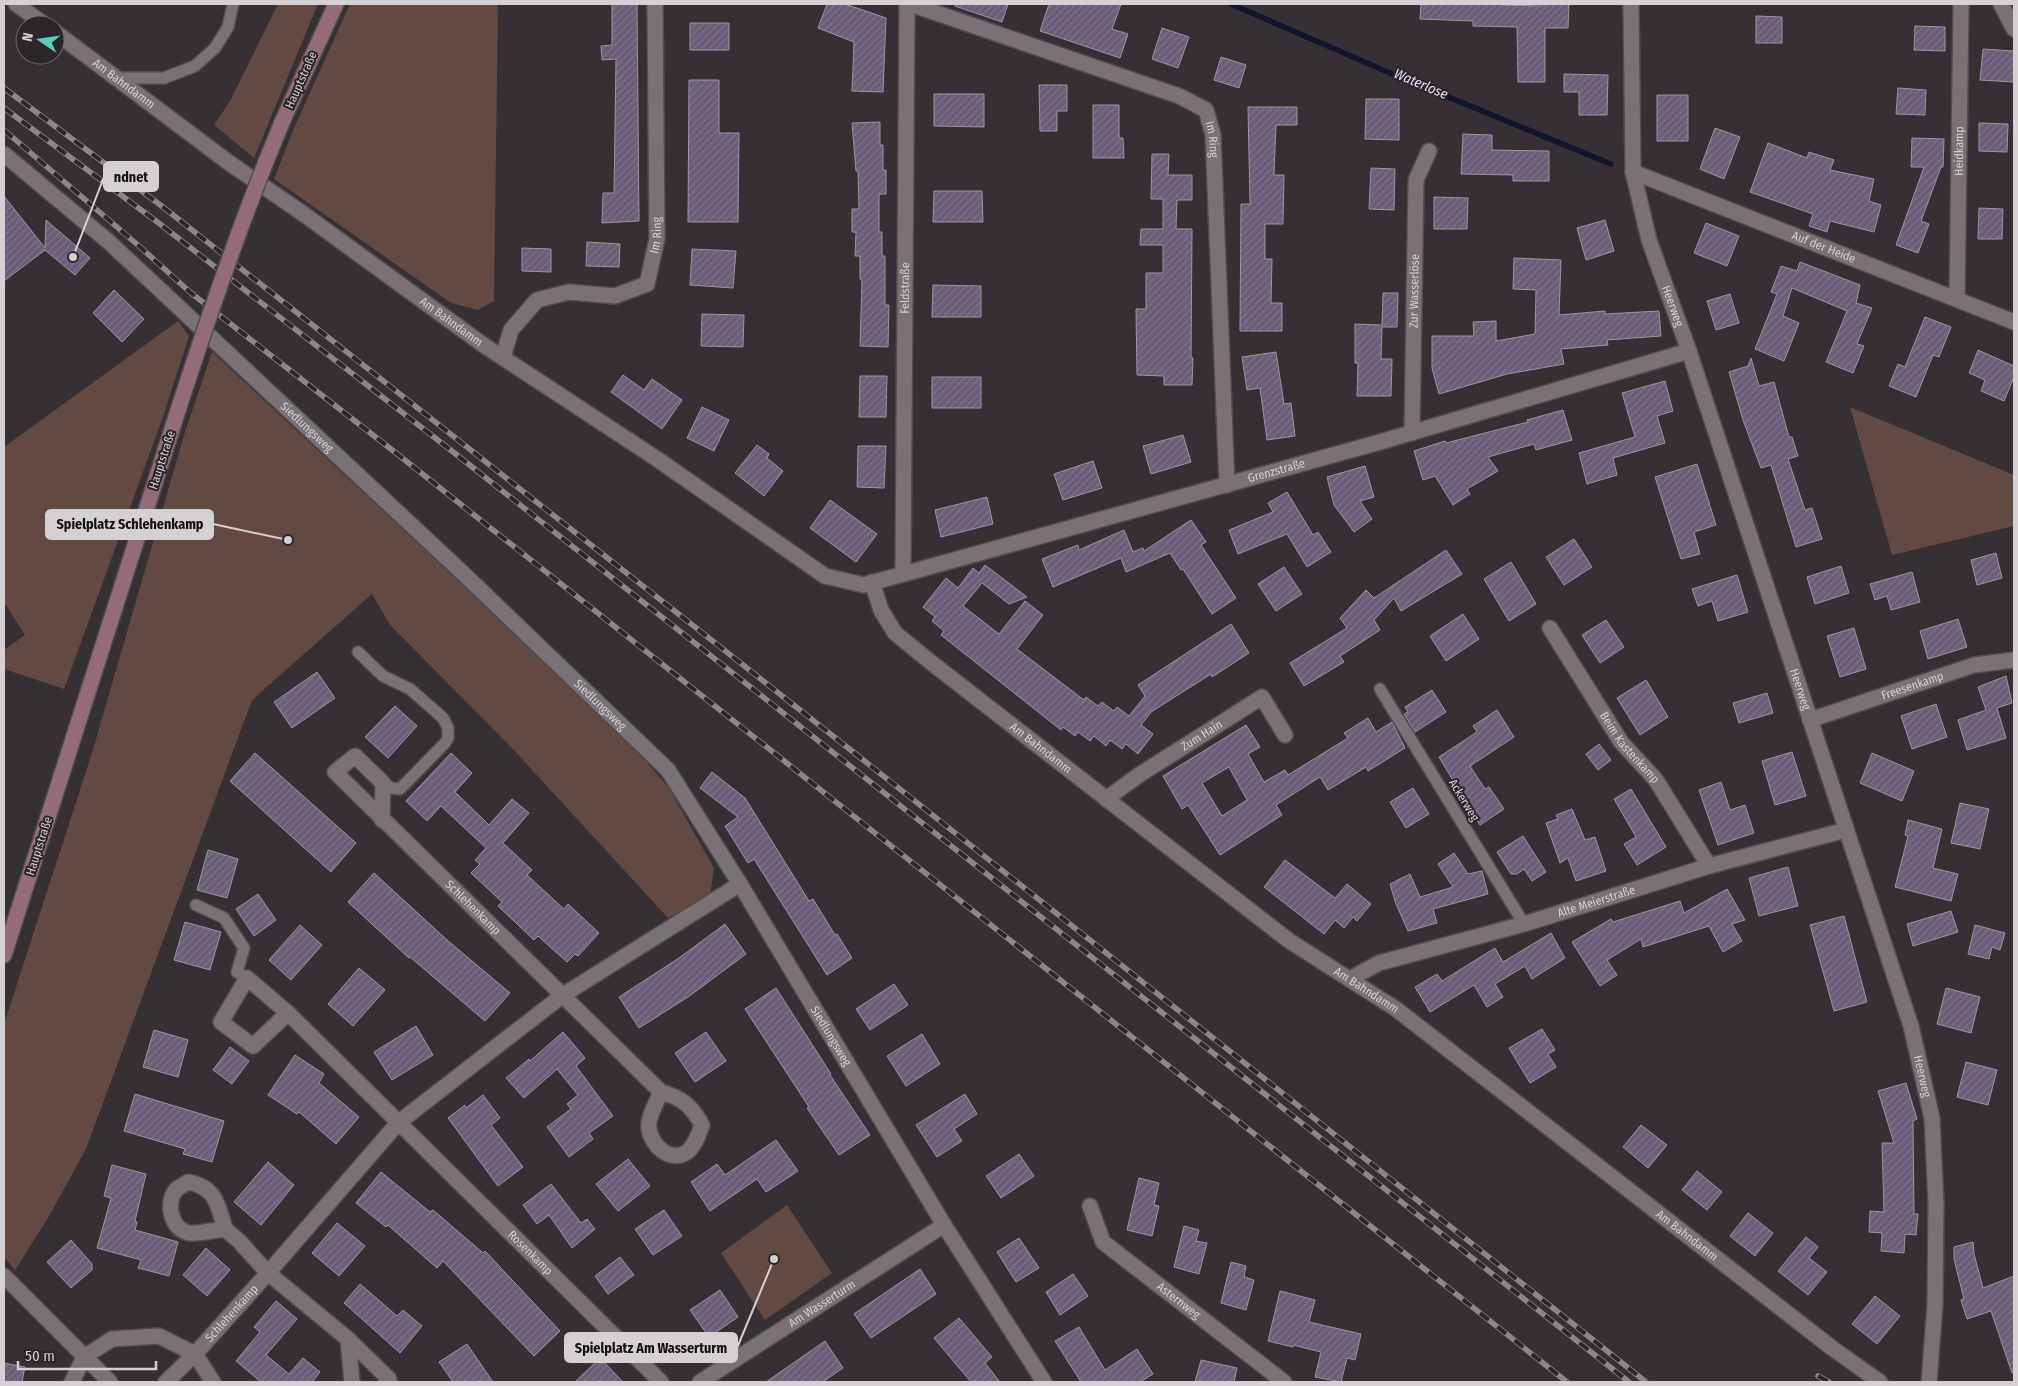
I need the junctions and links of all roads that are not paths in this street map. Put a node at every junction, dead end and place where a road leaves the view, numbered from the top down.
1 (16, 4) edge
2 (233, 4) edge
3 (336, 4) edge
4 (656, 4) edge
5 (909, 4) edge
6 (1630, 4) edge
7 (1961, 4) edge
8 (2001, 4) edge
9 (31, 15) edge
10 (2014, 29) edge
11 (65, 39) edge
12 (117, 78) junction
13 (1429, 151) dead end
14 (4, 154) edge
15 (1633, 172) junction
16 (1957, 299) junction
17 (2014, 322) edge
18 (1689, 351) junction
19 (503, 357) junction
20 (1412, 433) junction
21 (1227, 484) junction
22 (903, 572) junction
23 (868, 583) junction
24 (1550, 628) dead end
25 (358, 652) dead end
26 (2014, 660) edge
27 (1380, 689) dead end
28 (1810, 720) junction
29 (1285, 734) dead end
30 (383, 782) junction
31 (1106, 800) junction
32 (382, 820) junction
33 (1846, 830) junction
34 (1709, 866) junction
35 (740, 884) junction
36 (196, 905) dead end
37 (1524, 924) junction
38 (4, 955) edge
39 (247, 978) junction
40 (1350, 979) junction
41 (562, 995) junction
42 (288, 1013) junction
43 (661, 1092) dead end
44 (398, 1123) junction
45 (1090, 1206) dead end
46 (944, 1225) junction
47 (225, 1229) dead end
48 (268, 1273) junction
49 (4, 1276) edge
50 (348, 1339) junction
51 (195, 1354) junction
52 (84, 1357) junction
53 (72, 1382) edge
54 (110, 1382) edge
55 (166, 1382) edge
56 (213, 1382) edge
57 (352, 1382) edge
58 (386, 1382) edge
59 (662, 1382) edge
60 (700, 1382) edge
61 (1044, 1382) edge
62 (1284, 1382) edge
63 (1880, 1382) edge
64 (1929, 1382) edge

1 - 9 street
2 - 12 lane
3 - 38 main road, Hauptstraße, bridge
4 - 19 street, Im Ring
5 - 21 street, Im Ring
5 - 22 street, Feldstraße
6 - 15 street, Heerweg
7 - 16 street, Heidkamp
8 - 10 street
11 - 12 street, Am Bahndamm
12 - 19 street, Am Bahndamm
13 - 20 street, Zur Wasserlöse
14 - 35 street, Siedlungsweg
15 - 16 street, Auf der Heide
15 - 18 street, Heerweg
16 - 17 street, Auf der Heide
18 - 20 street, Grenzstraße
18 - 28 street, Heerweg
19 - 23 street, Am Bahndamm
20 - 21 street, Grenzstraße
21 - 22 street, Grenzstraße
22 - 23 street, Grenzstraße
23 - 31 street, Am Bahndamm
24 - 34 street, Beim Kastenkamp
25 - 30 lane
26 - 28 street, Freesenkamp
27 - 37 lane, Ackerweg
28 - 33 street, Heerweg
29 - 31 street, Zum Hain
30 - 32 street
30 - 32 street, Schlehenkamp
31 - 40 street, Am Bahndamm
32 - 41 street, Schlehenkamp
33 - 34 street, Alte Meierstraße
33 - 64 street, Heerweg
34 - 37 street, Alte Meierstraße
35 - 41 street, Schlehenkamp
35 - 46 street, Siedlungsweg
36 - 39 lane
37 - 40 street, Alte Meierstraße
39 - 42 street
39 - 42 street
40 - 63 street, Am Bahndamm
41 - 43 street, Schlehenkamp
41 - 44 street, Schlehenkamp
42 - 44 street
44 - 48 street, Schlehenkamp
44 - 59 street, Rosenkamp
45 - 62 street, Asternweg
46 - 60 street, Am Wasserturm
46 - 61 street, Siedlungsweg
47 - 48 street, Schlehenkamp
48 - 50 street, Schlehenkamp
48 - 51 street, Schlehenkamp
49 - 52 street
50 - 57 street
50 - 58 street, Schlehenkamp
51 - 52 street, Schlehenkamp
51 - 55 street, Schlehenkamp
51 - 56 street, Schlehenkamp
52 - 53 street
52 - 54 street

